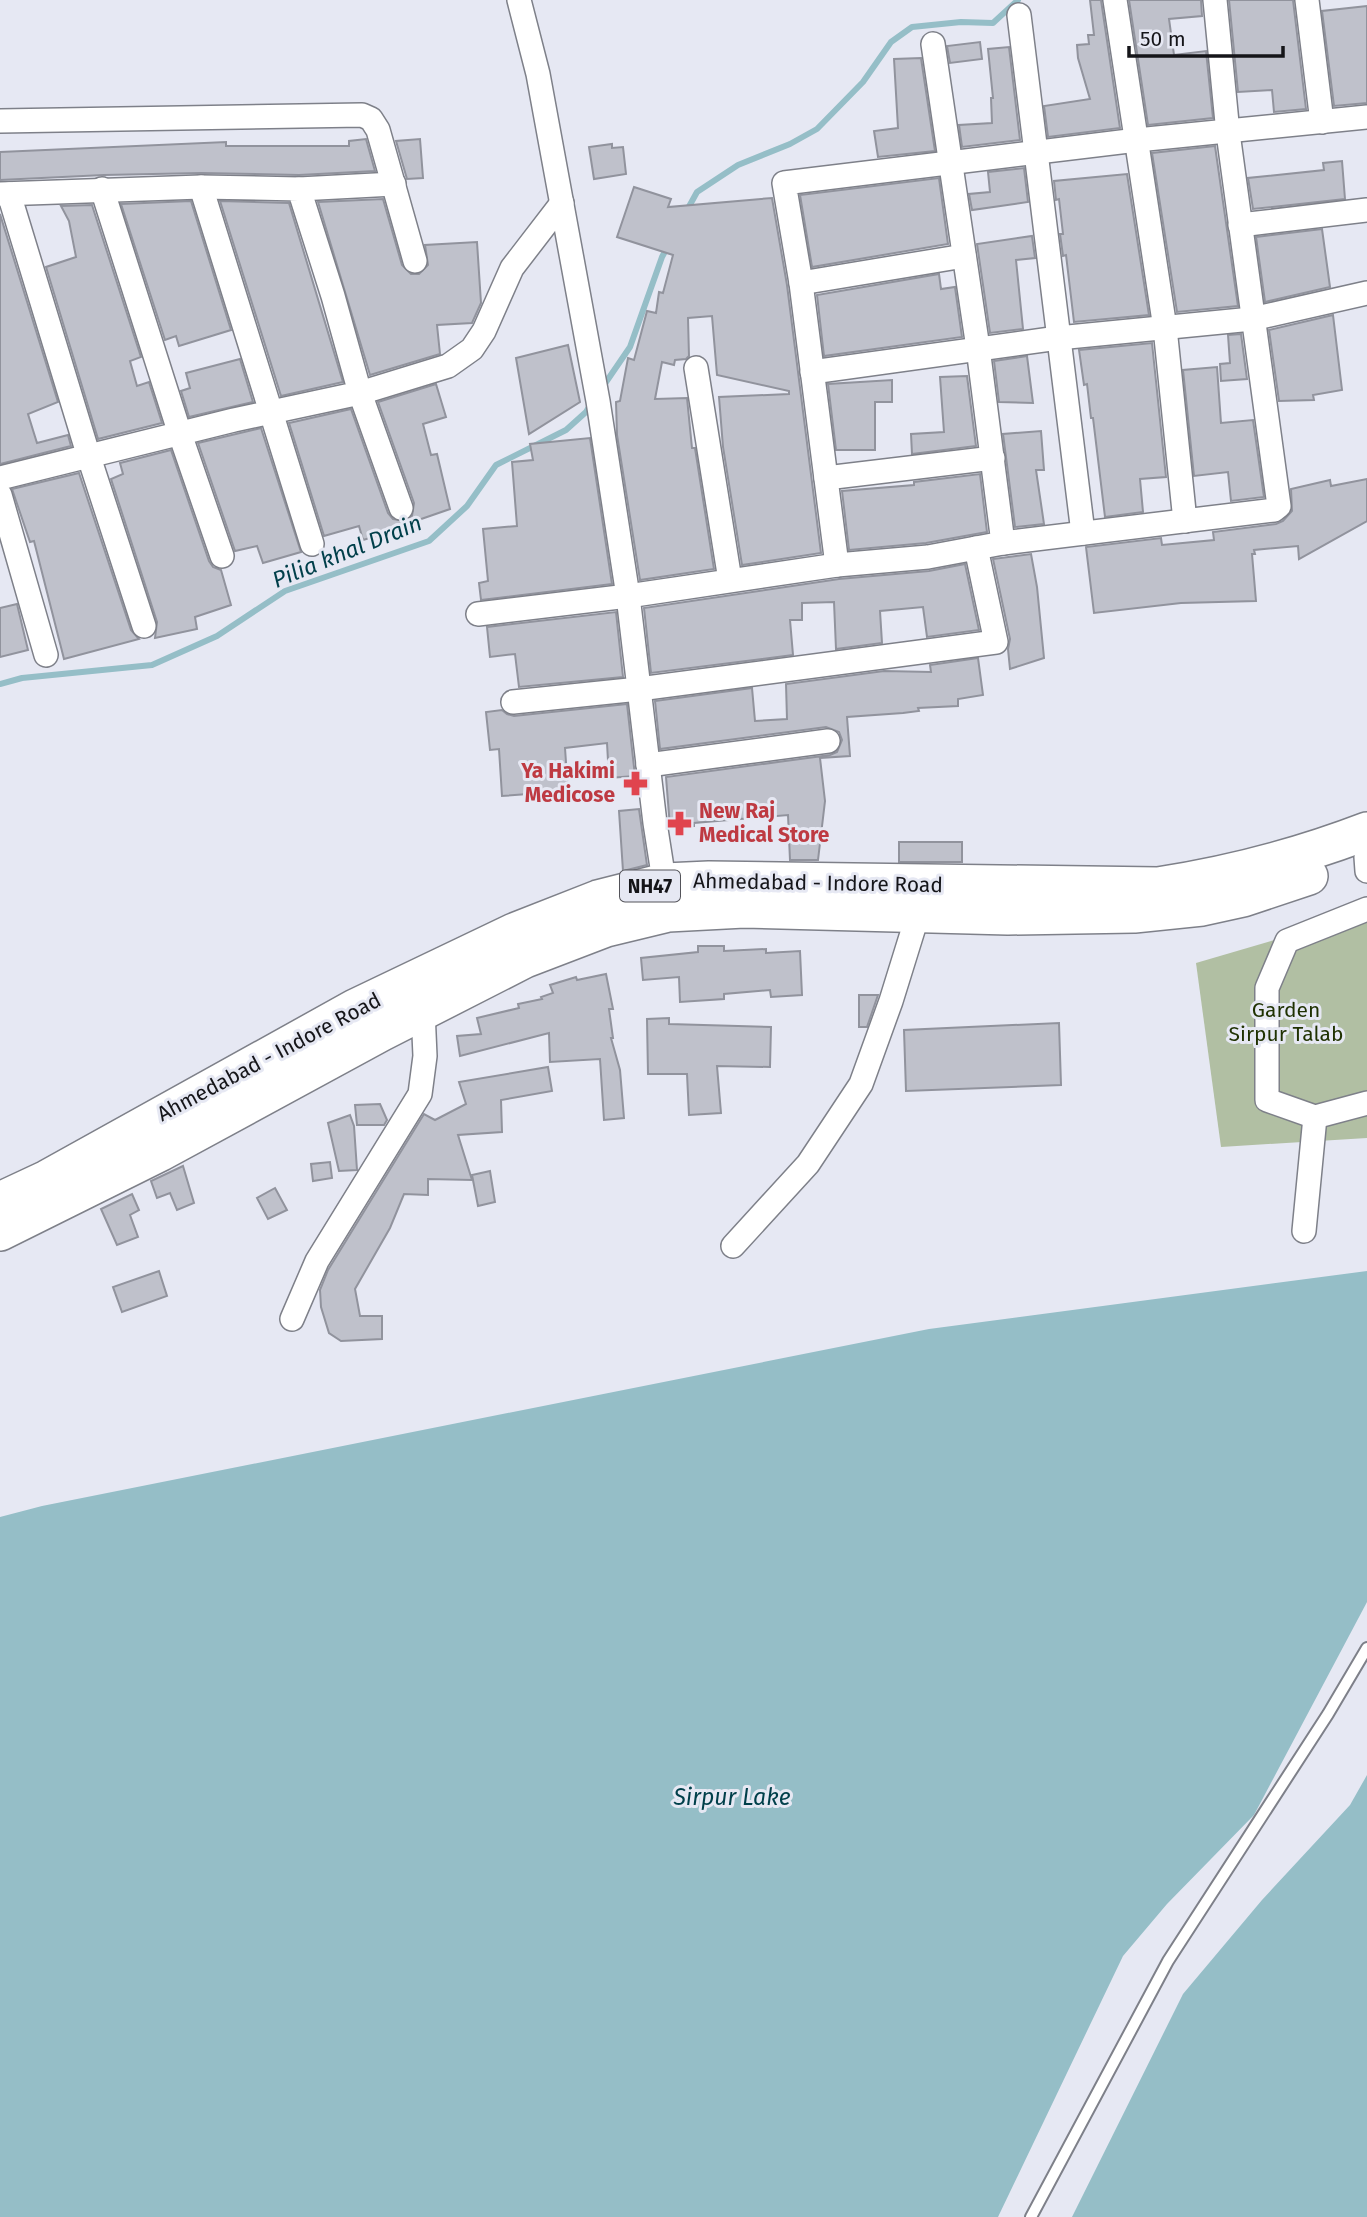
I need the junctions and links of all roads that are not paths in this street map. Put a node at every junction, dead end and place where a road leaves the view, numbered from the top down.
1 (519, 0) edge
2 (1115, 0) edge
3 (1215, 0) edge
4 (1307, 0) edge
5 (1019, 15) dead end
6 (933, 44) dead end
7 (1367, 117) edge
8 (0, 121) edge
9 (1321, 122) junction
10 (1228, 132) junction
11 (1137, 140) junction
12 (1036, 154) junction
13 (951, 163) junction
14 (394, 184) junction
15 (201, 187) junction
16 (102, 189) junction
17 (299, 189) junction
18 (4, 194) edge
19 (562, 203) junction
20 (1367, 210) edge
21 (1240, 225) junction
22 (964, 256) junction
23 (415, 261) dead end
24 (801, 283) junction
25 (1367, 293) edge
26 (1252, 319) junction
27 (1165, 328) junction
28 (1058, 338) junction
29 (978, 348) junction
30 (696, 368) dead end
31 (812, 372) junction
32 (360, 393) junction
33 (272, 412) junction
34 (180, 434) junction
35 (89, 457) junction
36 (993, 457) junction
37 (0, 478) edge
38 (826, 478) junction
39 (0, 495) edge
40 (401, 508) dead end
41 (1185, 521) junction
42 (1083, 533) junction
43 (1003, 543) junction
44 (312, 544) dead end
45 (976, 548) junction
46 (222, 555) dead end
47 (837, 565) junction
48 (730, 580) junction
49 (628, 596) junction
50 (478, 614) dead end
51 (144, 626) dead end
52 (46, 654) dead end
53 (639, 689) junction
54 (513, 702) dead end
55 (828, 741) dead end
56 (648, 765) junction
57 (1367, 854) edge
58 (667, 898) junction
59 (1367, 909) edge
60 (918, 914) junction
61 (423, 1011) junction
62 (1367, 1103) edge
63 (1315, 1117) junction
64 (0, 1201) edge
65 (1304, 1231) dead end
66 (0, 1232) edge
67 (733, 1246) dead end
68 (292, 1319) dead end
69 (1367, 1648) edge
70 (1031, 2217) edge

1 - 19 street
2 - 11 street
3 - 10 street
4 - 9 street
5 - 12 street
6 - 13 street
7 - 9 street
8 - 14 street
9 - 10 street
10 - 11 street
10 - 21 street
11 - 12 street
11 - 27 street
12 - 13 street
12 - 28 street
13 - 22 street
13 - 24 street
14 - 17 street
14 - 23 street
15 - 16 street
15 - 17 street
15 - 33 street
16 - 18 street
16 - 34 street
17 - 32 street
18 - 35 street
19 - 32 street
19 - 49 street
20 - 21 street
21 - 26 street
22 - 24 street
22 - 29 street
24 - 31 street
25 - 26 street
26 - 27 street
26 - 41 street
27 - 28 street
27 - 41 street
28 - 29 street
28 - 42 street
29 - 31 street
29 - 36 street
30 - 48 street
31 - 38 street
32 - 33 street
32 - 40 street
33 - 34 street
33 - 44 street
34 - 35 street
34 - 46 street
35 - 37 street
35 - 51 street
36 - 38 street
36 - 43 street
38 - 47 street
39 - 52 street
41 - 42 street
42 - 43 street
43 - 45 street
45 - 47 street
45 - 53 street
47 - 48 street
48 - 49 street
49 - 50 street
49 - 53 street
53 - 54 street
53 - 56 street
55 - 56 street
56 - 58 street
57 - 58 highway, Ahmedabad - Indore Road / NH47
57 - 60 highway, Ahmedabad - Indore Road / NH47
58 - 60 highway, Ahmedabad - Indore Road / NH47
58 - 61 highway, Ahmedabad - Indore Road / NH47
58 - 64 highway, Ahmedabad - Indore Road / NH47
59 - 63 street
60 - 67 street
61 - 66 highway, Ahmedabad - Indore Road / NH47
61 - 68 street
62 - 63 street
63 - 65 street
69 - 70 lane

